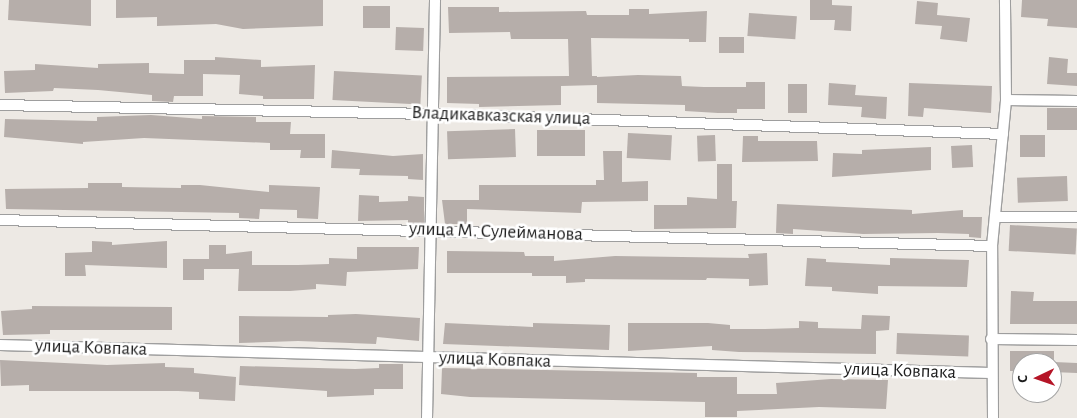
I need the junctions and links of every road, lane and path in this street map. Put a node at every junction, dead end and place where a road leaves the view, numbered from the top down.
1 (436, 0) edge
2 (1005, 0) edge
3 (1006, 100) junction
4 (1077, 101) edge
5 (0, 105) edge
6 (434, 114) junction
7 (1002, 134) junction
8 (995, 217) junction
9 (1077, 217) edge
10 (0, 220) edge
11 (432, 231) junction
12 (992, 246) junction
13 (991, 339) junction
14 (1077, 340) edge
15 (0, 345) edge
16 (428, 358) junction
17 (991, 373) junction
18 (427, 418) edge
19 (993, 418) edge

1 - 6 street
2 - 3 street
3 - 4 street
3 - 7 street
5 - 6 street, Владикавказская улица
6 - 7 street, Владикавказская улица
6 - 11 street
7 - 8 street
8 - 9 street
8 - 12 street
10 - 11 street, улица М. Сулейманова
11 - 12 street, улица М. Сулейманова
11 - 16 street
12 - 13 street
13 - 14 street
13 - 17 street
15 - 16 street, улица Ковпака
16 - 17 street, улица Ковпака
16 - 18 street
17 - 19 street

